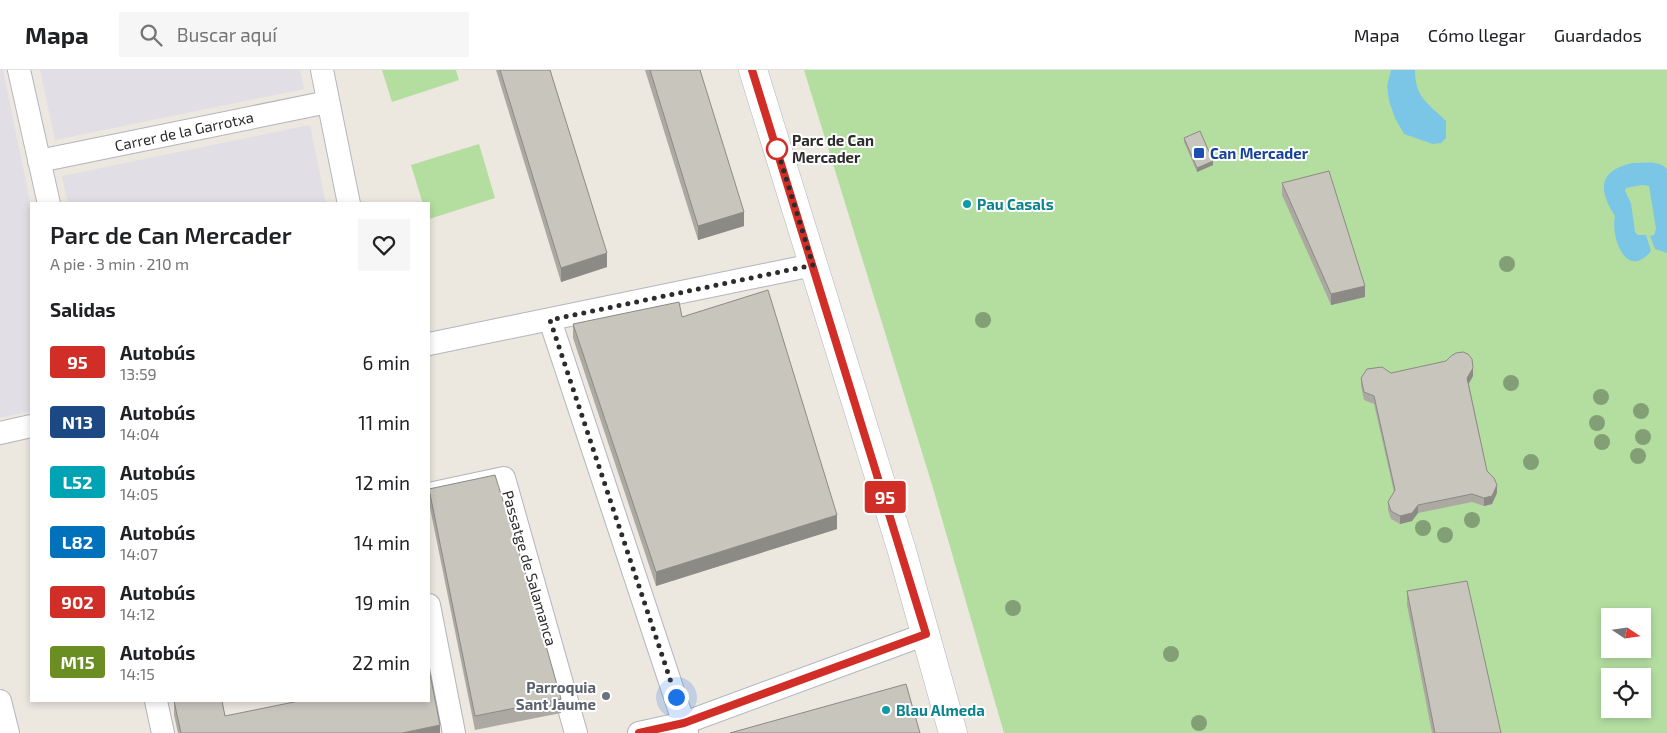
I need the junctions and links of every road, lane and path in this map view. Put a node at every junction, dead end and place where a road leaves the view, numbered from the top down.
1 (19, 70) edge
2 (322, 70) edge
3 (752, 70) edge
4 (328, 102) junction
5 (40, 161) junction
6 (49, 202) edge
7 (349, 202) edge
8 (813, 265) junction
9 (550, 320) junction
10 (430, 344) edge
11 (30, 426) edge
12 (0, 433) edge
13 (430, 494) edge
14 (430, 610) edge
15 (926, 634) junction
16 (0, 701) edge
17 (156, 702) edge
18 (686, 728) edge
19 (8, 733) edge
20 (163, 733) edge
21 (454, 733) edge
22 (576, 733) edge
23 (639, 733) edge
24 (953, 733) edge

1 - 5 street
2 - 4 street
3 - 8 main road
4 - 5 street, Carrer de la Garrotxa
4 - 7 street
5 - 6 street
8 - 9 street
8 - 15 main road
9 - 10 street
9 - 18 street
11 - 12 street
13 - 22 street, Passatge de Salamanca
14 - 21 street
15 - 18 street
15 - 24 main road
16 - 19 street
17 - 20 street
18 - 23 street

